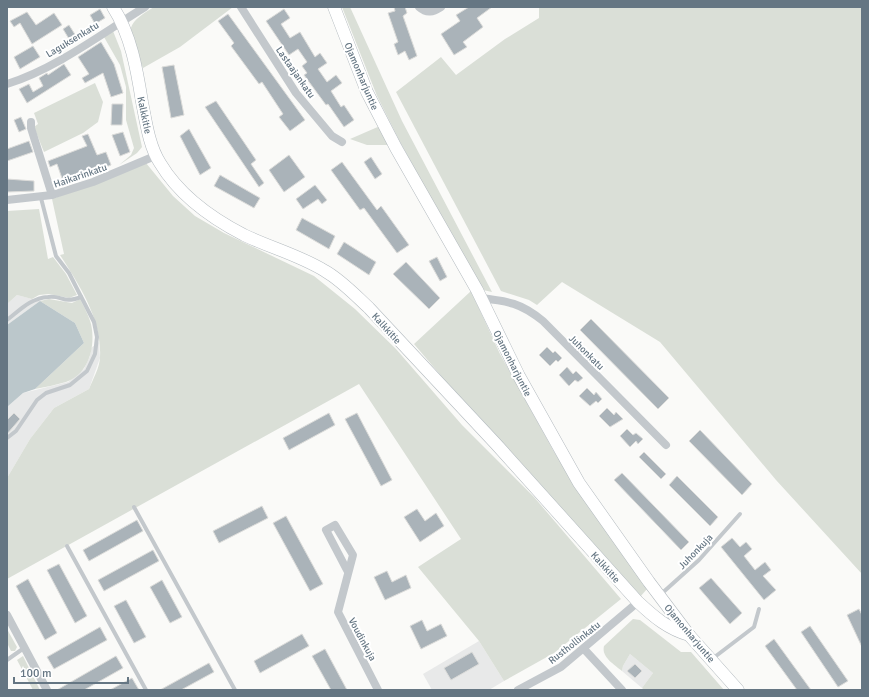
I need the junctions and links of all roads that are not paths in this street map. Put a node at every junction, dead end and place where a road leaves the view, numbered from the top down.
1 (114, 7) edge
2 (145, 7) edge
3 (241, 7) edge
4 (334, 7) edge
5 (420, 7) edge
6 (441, 7) edge
7 (122, 21) junction
8 (8, 81) edge
9 (31, 122) dead end
10 (342, 142) dead end
11 (155, 156) junction
12 (52, 196) junction
13 (41, 198) junction
14 (7, 200) edge
15 (81, 296) junction
16 (480, 298) junction
17 (7, 320) edge
18 (7, 438) edge
19 (666, 445) dead end
20 (134, 507) dead end
21 (740, 514) dead end
22 (67, 546) dead end
23 (348, 572) junction
24 (659, 596) junction
25 (638, 602) junction
26 (759, 609) dead end
27 (7, 615) edge
28 (689, 635) junction
29 (24, 648) junction
30 (584, 649) junction
31 (711, 659) junction
32 (7, 660) edge
33 (46, 690) edge
34 (146, 690) edge
35 (235, 690) edge
36 (378, 690) edge
37 (518, 690) edge
38 (622, 690) edge
39 (738, 690) edge

1 - 7 street, Kalkkitie
2 - 7 street, Laguksenkatu
3 - 10 street, Lastaajankatu
4 - 16 street, Ojamonharjuntie
5 - 6 street
7 - 8 street, Laguksenkatu
7 - 11 street, Kalkkitie
9 - 12 street
11 - 12 street, Haikarinkatu
11 - 25 street, Kalkkitie
12 - 13 street, Haikarinkatu
13 - 14 street, Haikarinkatu
13 - 15 lane
15 - 17 lane
15 - 18 lane
16 - 19 street, Juhonkatu
16 - 24 street, Ojamonharjuntie
20 - 35 lane
21 - 24 lane, Juhonkuja
22 - 34 lane
23 - 23 street, Voudinkuja
23 - 36 street, Voudinkuja
24 - 28 street, Ojamonharjuntie
25 - 28 street, Kalkkitie
25 - 30 street, Rusthollinkatu
26 - 31 lane
27 - 29 street
28 - 31 street, Ojamonharjuntie
29 - 32 lane
29 - 33 street
30 - 37 street, Rusthollinkatu
30 - 38 street
31 - 39 street, Ojamonharjuntie

